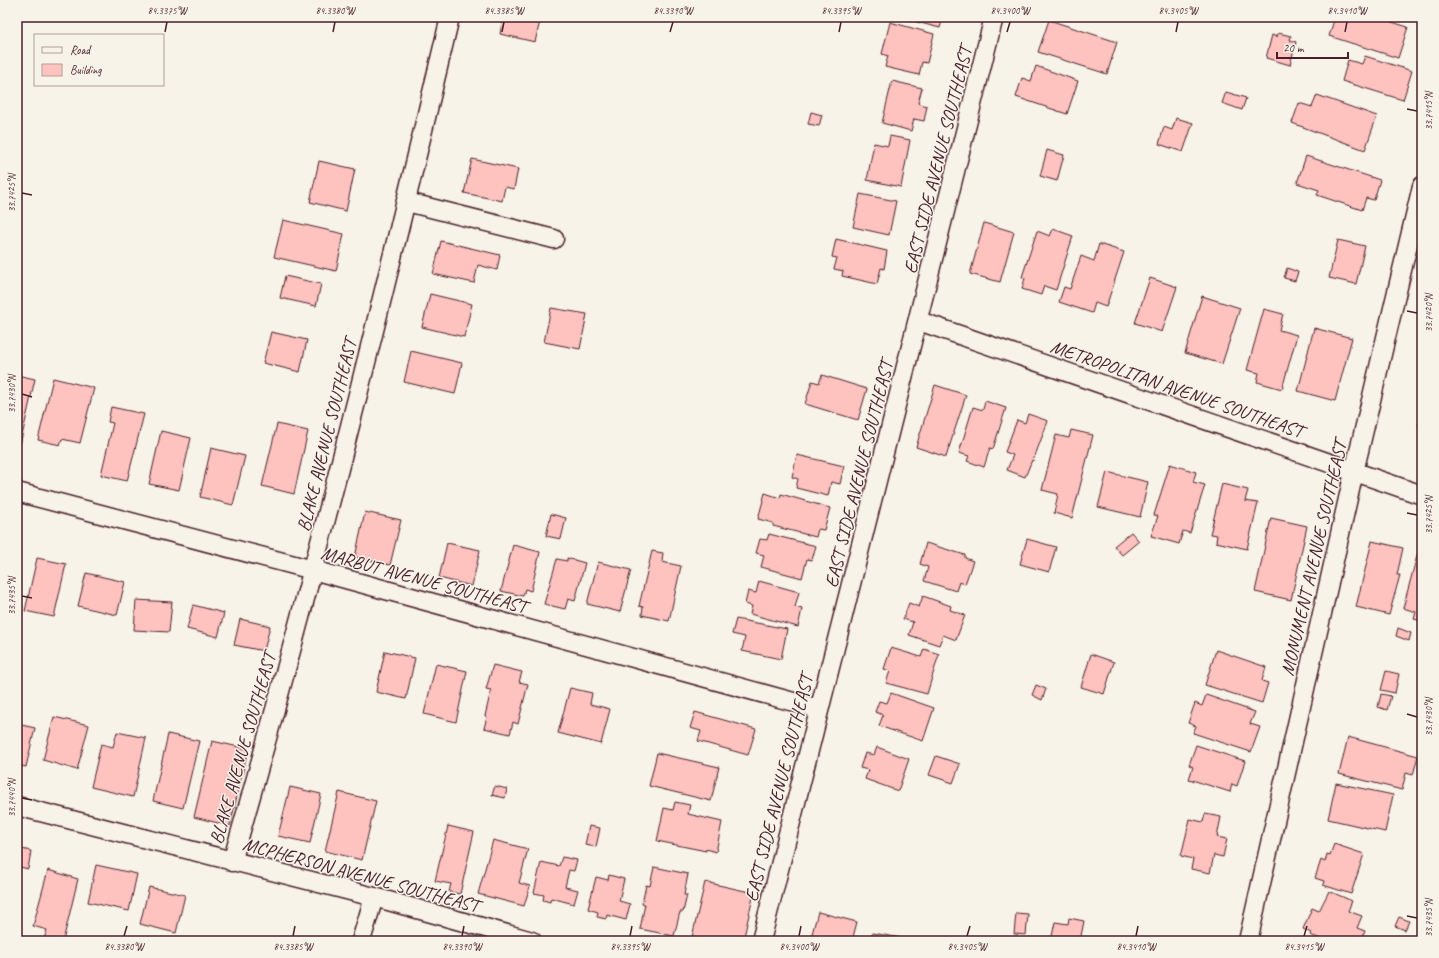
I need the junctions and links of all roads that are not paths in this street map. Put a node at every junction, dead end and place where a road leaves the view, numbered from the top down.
1 (450, 17) edge
2 (994, 17) edge
3 (1422, 186) edge
4 (406, 202) junction
5 (554, 239) dead end
6 (918, 321) junction
7 (1354, 472) junction
8 (17, 492) edge
9 (1422, 495) edge
10 (313, 570) junction
11 (819, 709) junction
12 (17, 806) edge
13 (232, 862) junction
14 (374, 897) junction
15 (361, 941) edge
16 (532, 941) edge
17 (762, 941) edge
18 (1248, 941) edge

1 - 4 street, BLAKE AVENUE SOUTHEAST
2 - 6 street, EAST SIDE AVENUE SOUTHEAST
3 - 7 street, MONUMENT AVENUE SOUTHEAST
4 - 5 street
4 - 10 street, BLAKE AVENUE SOUTHEAST
6 - 7 street, METROPOLITAN AVENUE SOUTHEAST
6 - 11 street, EAST SIDE AVENUE SOUTHEAST
7 - 9 street, METROPOLITAN AVENUE SOUTHEAST
7 - 18 street, MONUMENT AVENUE SOUTHEAST
8 - 10 street, MARBUT AVENUE SOUTHEAST
10 - 11 street, MARBUT AVENUE SOUTHEAST
10 - 13 street, BLAKE AVENUE SOUTHEAST
11 - 17 street, EAST SIDE AVENUE SOUTHEAST
12 - 13 street, MCPHERSON AVENUE SOUTHEAST
13 - 14 street, MCPHERSON AVENUE SOUTHEAST
14 - 15 street
14 - 16 street, MCPHERSON AVENUE SOUTHEAST

